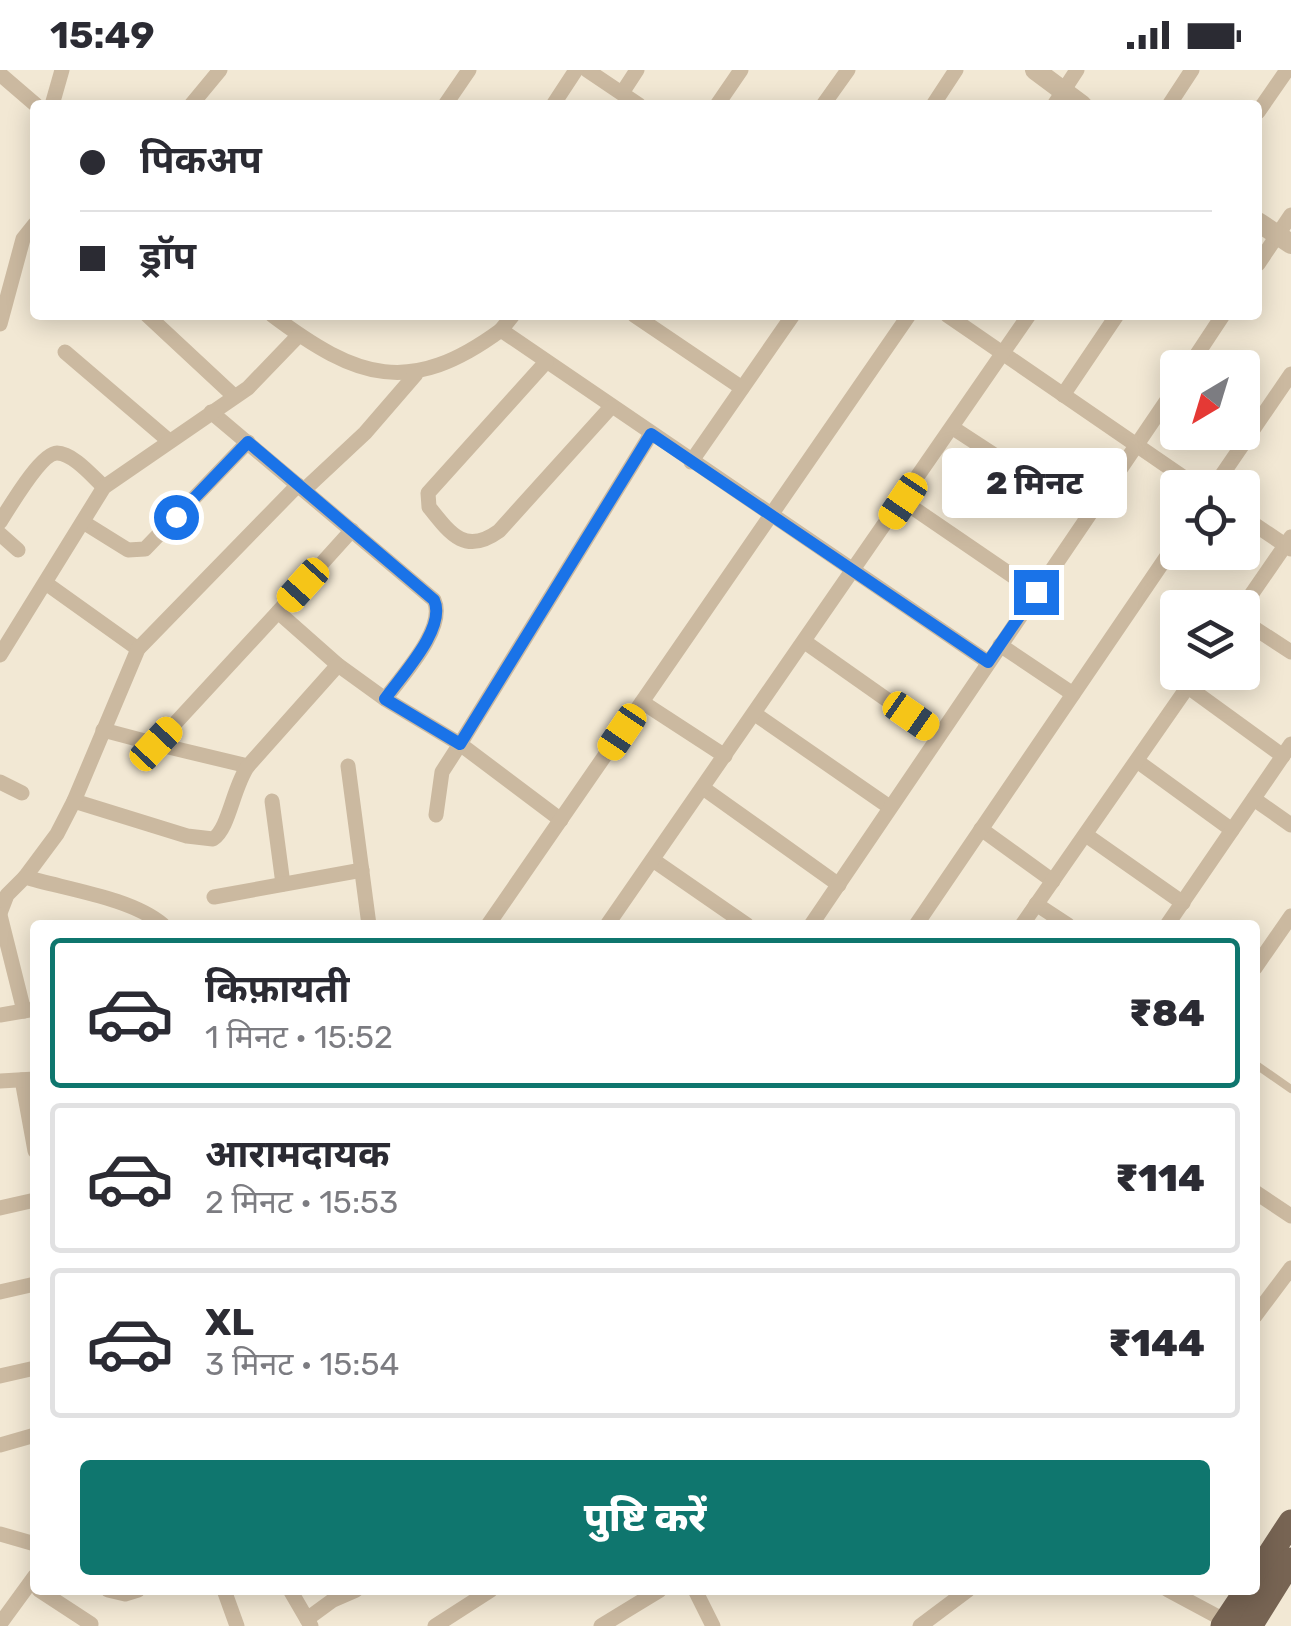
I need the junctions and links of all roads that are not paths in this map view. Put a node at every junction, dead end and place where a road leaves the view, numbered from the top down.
1 (62, 70) edge
2 (220, 70) edge
3 (469, 70) edge
4 (576, 70) edge
5 (588, 70) edge
6 (637, 70) edge
7 (741, 70) edge
8 (848, 70) edge
9 (956, 70) edge
10 (1035, 70) edge
11 (1077, 70) edge
12 (1192, 70) edge
13 (1287, 70) edge
14 (8, 75) edge
15 (622, 93) junction
16 (1058, 98) edge
17 (31, 100) edge
18 (53, 100) edge
19 (195, 100) edge
20 (448, 100) edge
21 (556, 100) edge
22 (632, 100) edge
23 (720, 100) edge
24 (827, 100) edge
25 (936, 100) edge
26 (1172, 100) edge
27 (1262, 106) edge
28 (1291, 214) edge
29 (1262, 225) edge
30 (30, 230) edge
31 (1284, 239) edge
32 (1262, 260) edge
33 (152, 320) edge
34 (278, 320) edge
35 (509, 320) edge
36 (641, 320) edge
37 (789, 320) edge
38 (906, 320) edge
39 (954, 320) edge
40 (1026, 320) edge
41 (1114, 320) edge
42 (1220, 320) edge
43 (0, 324) edge
44 (501, 330) junction
45 (299, 336) junction
46 (1200, 350) edge
47 (64, 352) dead end
48 (1004, 354) junction
49 (546, 362) junction
50 (416, 374) junction
51 (1291, 374) edge
52 (742, 388) junction
53 (1063, 394) junction
54 (234, 396) junction
55 (611, 407) junction
56 (1160, 410) edge
57 (211, 412) junction
58 (953, 428) junction
59 (651, 434) junction
60 (168, 440) junction
61 (248, 442) junction
62 (1137, 444) junction
63 (691, 462) junction
64 (1174, 470) edge
65 (1225, 470) edge
66 (104, 486) junction
67 (301, 487) junction
68 (903, 501) junction
69 (769, 515) junction
70 (1088, 516) junction
71 (0, 522) edge
72 (83, 522) junction
73 (1260, 527) edge
74 (352, 530) junction
75 (0, 534) edge
76 (1289, 544) edge
77 (18, 550) dead end
78 (1160, 566) edge
79 (854, 573) junction
80 (46, 584) junction
81 (1255, 590) edge
82 (1036, 592) junction
83 (278, 612) junction
84 (1260, 632) edge
85 (805, 642) junction
86 (1000, 646) junction
87 (138, 649) junction
88 (1291, 652) edge
89 (0, 655) edge
90 (988, 662) junction
91 (338, 666) junction
92 (1186, 690) edge
93 (1193, 690) edge
94 (1073, 694) junction
95 (385, 699) junction
96 (642, 702) junction
97 (755, 714) junction
98 (103, 730) junction
99 (937, 735) junction
100 (156, 744) junction
101 (460, 744) junction
102 (1287, 750) edge
103 (725, 756) junction
104 (1137, 761) junction
105 (248, 766) junction
106 (348, 766) dead end
107 (0, 782) edge
108 (703, 788) junction
109 (22, 792) dead end
110 (1254, 798) junction
111 (74, 801) junction
112 (272, 801) dead end
113 (888, 806) junction
114 (436, 815) dead end
115 (561, 820) junction
116 (1291, 824) edge
117 (981, 829) junction
118 (1232, 830) junction
119 (1086, 835) junction
120 (653, 860) junction
121 (362, 870) junction
122 (24, 878) junction
123 (1054, 880) junction
124 (283, 884) junction
125 (838, 885) junction
126 (214, 897) dead end
127 (1183, 902) junction
128 (1036, 904) junction
129 (0, 914) edge
130 (1291, 916) edge
131 (153, 920) edge
132 (369, 920) edge
133 (491, 920) edge
134 (611, 920) edge
135 (740, 920) edge
136 (814, 920) edge
137 (919, 920) edge
138 (1025, 920) edge
139 (1060, 920) edge
140 (1171, 920) edge
141 (1260, 961) edge
142 (30, 1010) edge
143 (0, 1014) edge
144 (1260, 1067) edge
145 (29, 1080) edge
146 (0, 1082) edge
147 (1291, 1089) edge
148 (1260, 1195) edge
149 (30, 1201) edge
150 (0, 1208) edge
151 (1291, 1216) edge
152 (1291, 1268) edge
153 (30, 1285) edge
154 (0, 1292) edge
155 (1260, 1309) edge
156 (30, 1369) edge
157 (0, 1376) edge
158 (30, 1437) edge
159 (0, 1445) edge
160 (1291, 1522) edge
161 (0, 1534) edge
162 (30, 1543) edge
163 (1291, 1560) edge
164 (30, 1590) edge
165 (1266, 1590) edge
166 (50, 1595) edge
167 (226, 1595) edge
168 (293, 1595) edge
169 (345, 1595) edge
170 (483, 1595) edge
171 (652, 1595) edge
172 (700, 1595) edge
173 (961, 1595) edge
174 (1177, 1595) edge
175 (309, 1622) edge
176 (0, 1624) edge
177 (91, 1624) edge
178 (1233, 1625) edge
179 (237, 1626) edge
180 (435, 1626) edge
181 (601, 1626) edge
182 (714, 1626) edge
183 (920, 1626) edge

1 - 18 street
2 - 19 street
3 - 20 street
4 - 21 street
5 - 15 street
6 - 15 street
7 - 23 street
8 - 24 street
9 - 25 street
10 - 16 street
11 - 16 street
12 - 26 street
13 - 27 street
14 - 17 street
15 - 22 street
28 - 31 street
29 - 31 street
30 - 43 street
31 - 32 street
33 - 54 street
34 - 45 street
35 - 44 street
36 - 52 street
37 - 52 street
38 - 69 street
39 - 48 street
40 - 48 street
41 - 53 street
42 - 46 street
44 - 49 street
44 - 50 street
45 - 50 street
45 - 54 street
47 - 60 street
48 - 53 street
48 - 58 street
49 - 55 street
49 - 55 street
50 - 67 street
51 - 65 street
52 - 63 street
53 - 62 street
54 - 57 street
55 - 59 street
56 - 62 street
57 - 60 street
57 - 61 street
58 - 68 street
58 - 70 street
59 - 63 street
59 - 101 street
60 - 66 street
61 - 67 street
61 - 72 street
62 - 64 street
62 - 70 street
63 - 69 street
66 - 71 street
66 - 72 street
67 - 74 street
67 - 87 street
68 - 79 street
68 - 82 street
69 - 79 street
69 - 96 street
70 - 82 street
72 - 80 street
73 - 76 street
74 - 83 street
74 - 95 street
75 - 77 street
76 - 81 street
78 - 94 street
79 - 85 street
79 - 90 street
80 - 87 street
80 - 89 street
82 - 86 street
83 - 91 street
83 - 100 street
84 - 88 street
85 - 97 street
85 - 99 street
86 - 90 street
86 - 94 street
87 - 98 street
90 - 99 street
91 - 95 street
91 - 105 street
92 - 104 street
93 - 102 street
94 - 117 street
95 - 101 street
96 - 103 street
96 - 115 street
97 - 103 street
97 - 113 street
98 - 100 street
98 - 111 street
99 - 113 street
100 - 105 street
101 - 114 street
101 - 115 street
102 - 110 street
103 - 108 street
104 - 118 street
104 - 119 street
105 - 111 street
106 - 121 street
107 - 109 street
108 - 120 street
108 - 125 street
110 - 116 street
110 - 118 street
111 - 122 street
112 - 124 street
113 - 125 street
115 - 133 street
117 - 123 street
117 - 137 street
118 - 127 street
119 - 123 street
119 - 127 street
120 - 134 street
120 - 135 street
121 - 124 street
121 - 132 street
122 - 129 street
122 - 131 street
123 - 128 street
124 - 126 street
125 - 136 street
127 - 140 street
128 - 138 street
128 - 139 street
129 - 142 street
130 - 141 street
142 - 143 street
144 - 147 lane
145 - 146 street
148 - 151 street
149 - 150 street
152 - 155 street
153 - 154 street
156 - 157 street
158 - 159 street
160 - 165 main road
161 - 162 street
163 - 165 main road
164 - 176 street
165 - 178 main road
166 - 177 street
167 - 179 street
168 - 175 street
169 - 175 street
170 - 180 street
171 - 181 street
172 - 182 street
173 - 183 street
174 - 178 street

